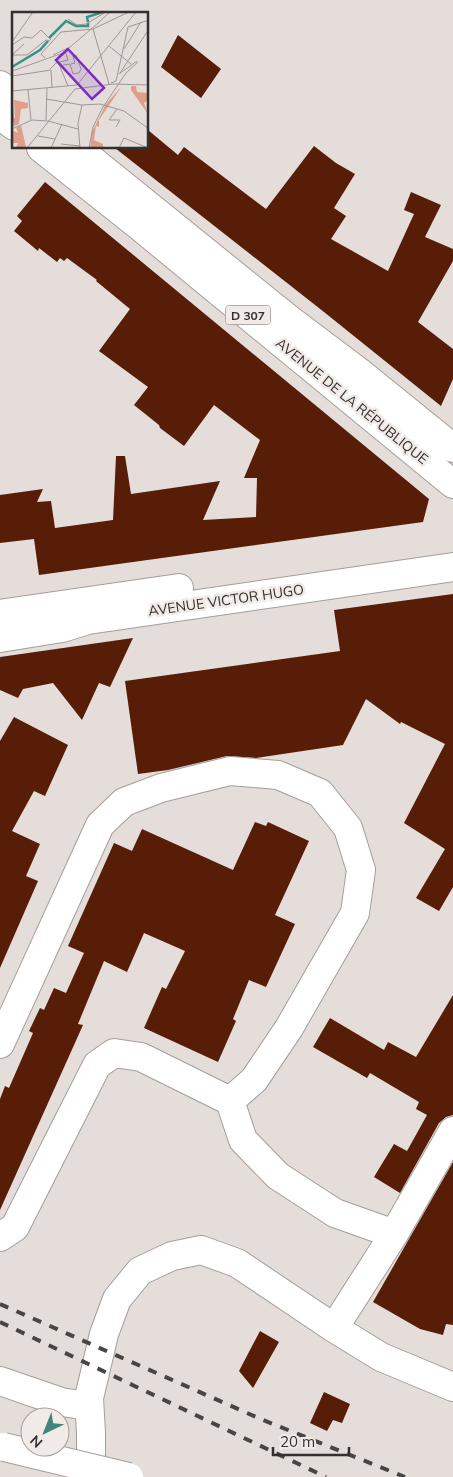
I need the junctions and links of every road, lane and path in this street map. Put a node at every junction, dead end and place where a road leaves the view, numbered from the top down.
1 (0, 85) edge
2 (12, 94) edge
3 (0, 115) edge
4 (12, 124) edge
5 (42, 149) edge
6 (78, 149) edge
7 (453, 448) edge
8 (453, 484) edge
9 (453, 548) edge
10 (453, 566) edge
11 (0, 614) edge
12 (0, 638) edge
13 (0, 1044) edge
14 (230, 1101) junction
15 (453, 1131) edge
16 (394, 1234) junction
17 (0, 1238) edge
18 (334, 1328) junction
19 (0, 1381) edge
20 (453, 1387) edge
21 (89, 1406) junction
22 (2, 1446) edge
23 (90, 1477) edge
24 (129, 1477) edge

1 - 2 street
3 - 4 street
5 - 8 street, AVENUE DE LA RÉPUBLIQUE / D 307
6 - 7 street, AVENUE DE LA RÉPUBLIQUE / D 307
9 - 11 street, AVENUE VICTOR HUGO
10 - 12 street, AVENUE VICTOR HUGO
13 - 14 street
14 - 16 street
14 - 17 street
15 - 16 street
16 - 18 street
18 - 20 street
18 - 21 street
19 - 21 street
21 - 23 street
22 - 24 street, bridge

